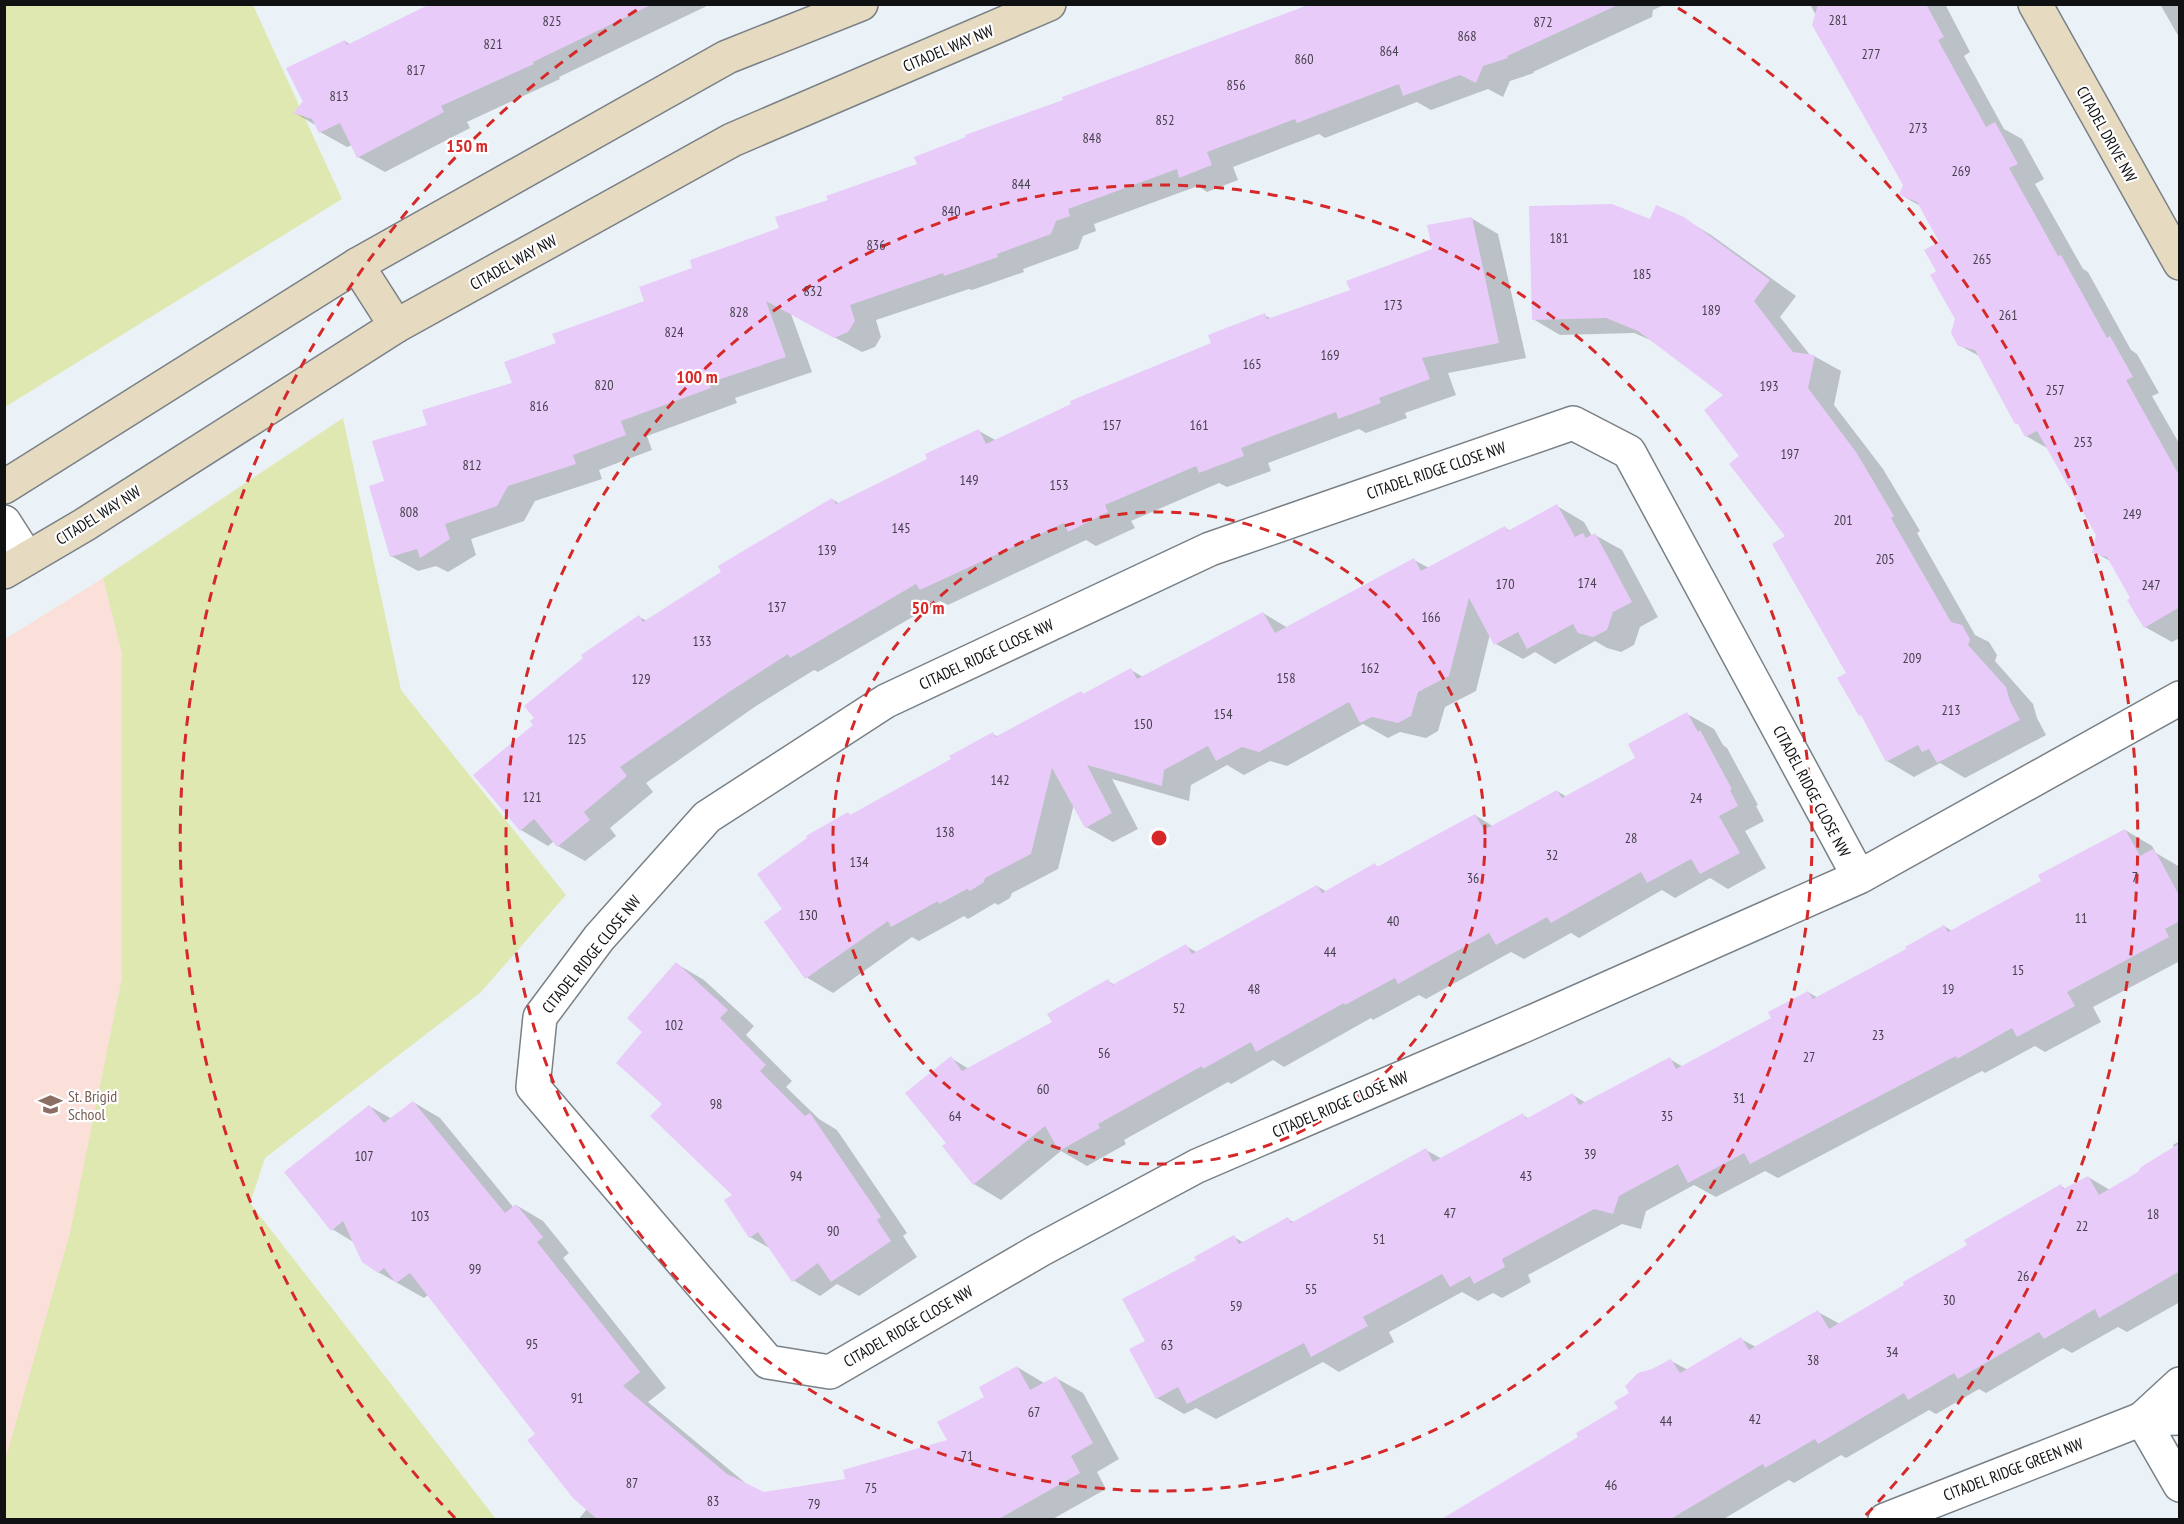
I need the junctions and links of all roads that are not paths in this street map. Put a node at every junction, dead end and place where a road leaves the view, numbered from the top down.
1 (861, 4) edge
2 (1049, 4) edge
3 (2035, 4) edge
4 (2180, 263) edge
5 (357, 265) junction
6 (396, 326) junction
7 (4, 488) edge
8 (4, 522) edge
9 (16, 565) edge
10 (2180, 698) edge
11 (1858, 877) junction
12 (2180, 1384) edge
13 (2180, 1418) edge
14 (2142, 1419) junction
15 (2180, 1485) edge
16 (1885, 1520) edge

1 - 5 street
2 - 6 street, CITADEL WAY NW
3 - 4 street, CITADEL DRIVE NW
5 - 6 street
5 - 7 street
6 - 9 street, CITADEL WAY NW
8 - 9 street
10 - 11 street, CITADEL RIDGE CLOSE NW
11 - 11 street, CITADEL RIDGE CLOSE NW
12 - 14 street, CITADEL RIDGE GREEN NW
13 - 14 street, CITADEL RIDGE GREEN NW
14 - 15 street
14 - 16 street, CITADEL RIDGE GREEN NW

